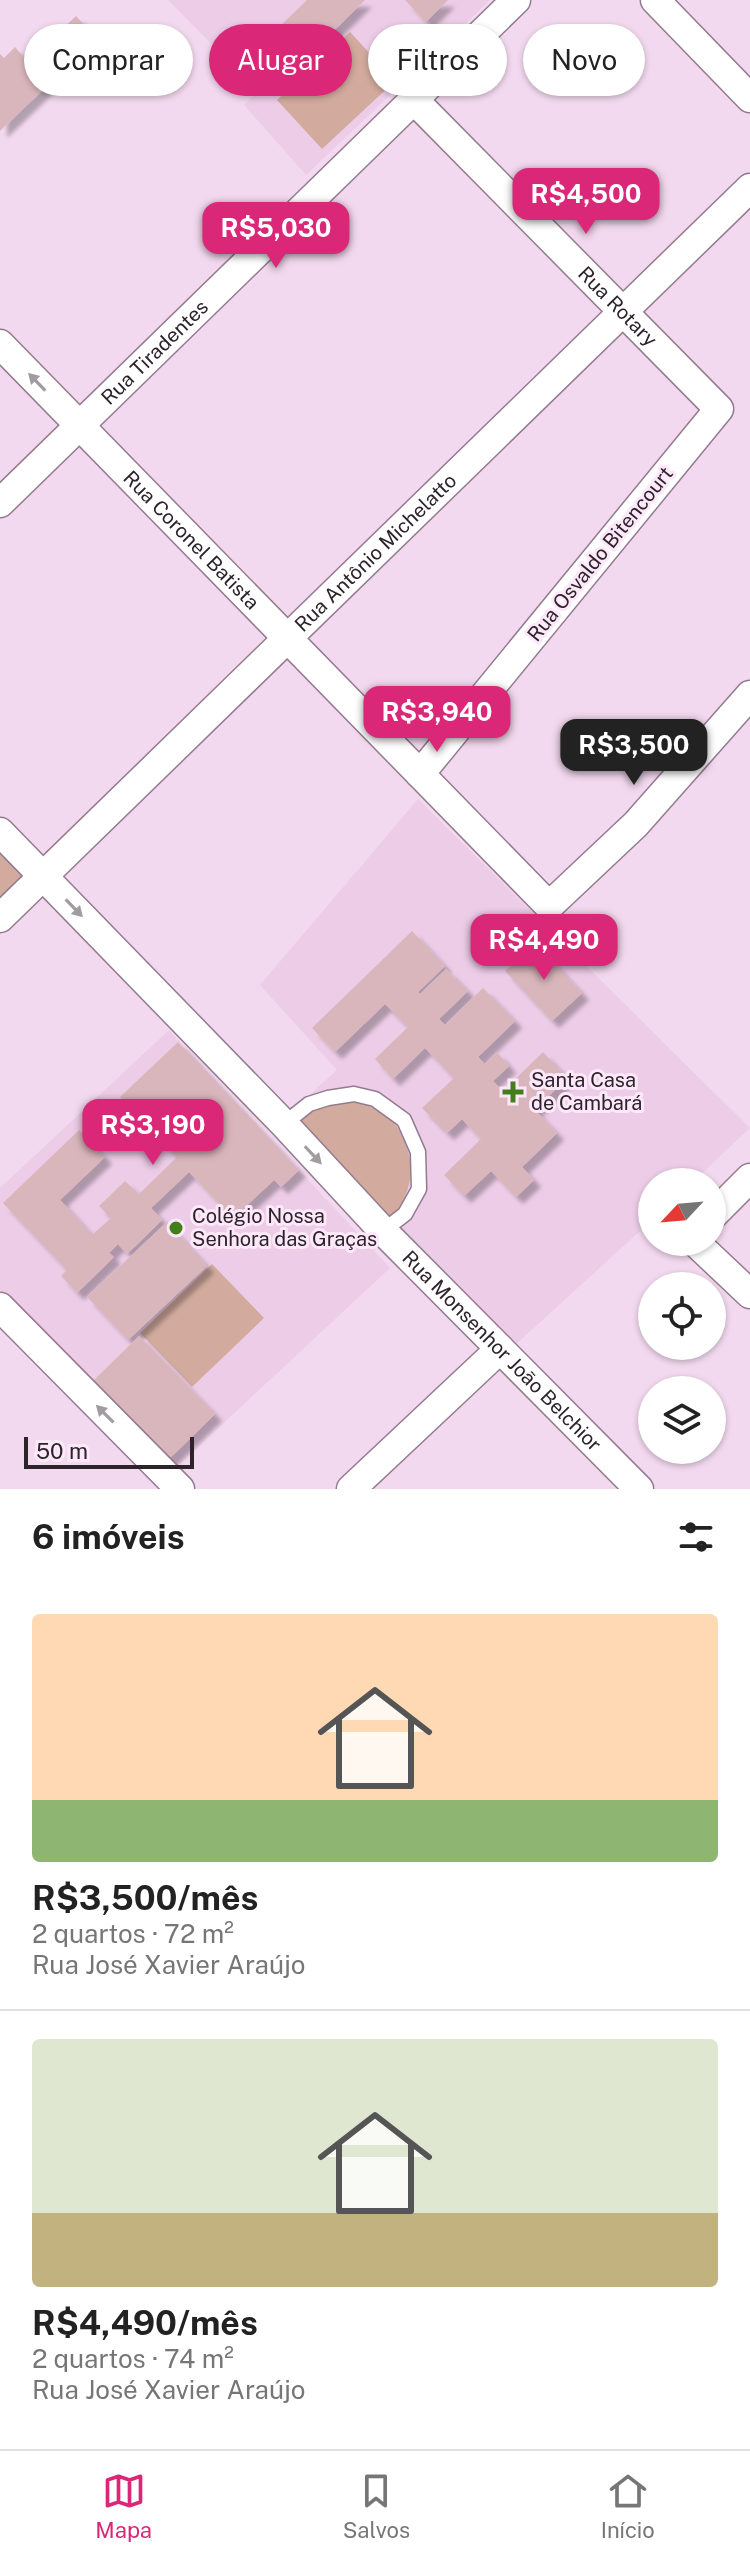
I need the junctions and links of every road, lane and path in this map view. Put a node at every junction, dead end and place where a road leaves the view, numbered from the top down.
1 (516, 0) edge
2 (655, 0) edge
3 (750, 98) edge
4 (414, 100) junction
5 (750, 188) edge
6 (624, 311) junction
7 (0, 344) edge
8 (719, 409) joint
9 (80, 425) junction
10 (0, 503) edge
11 (287, 638) junction
12 (750, 695) edge
13 (420, 774) junction
14 (0, 832) edge
15 (43, 876) junction
16 (0, 918) edge
17 (284, 1124) junction
18 (750, 1178) edge
19 (726, 1202) edge
20 (383, 1231) junction
21 (710, 1256) edge
22 (750, 1294) edge
23 (7, 1326) edge
24 (500, 1349) junction
25 (180, 1489) edge
26 (351, 1489) edge
27 (639, 1489) edge

1 - 4 street, Rua Tiradentes
2 - 3 street
4 - 6 street, Rua Rotary
4 - 9 street, Rua Tiradentes
5 - 6 street, Rua Antônio Michelatto
6 - 8 street, Rua Rotary
6 - 11 street, Rua Antônio Michelatto
9 -> 7 street, Rua Coronel Batista
8 - 13 street, Rua Osvaldo Bitencourt
9 - 10 street, Rua Tiradentes
9 - 11 street, Rua Coronel Batista
11 - 13 street, Rua Coronel Batista
11 - 15 street, Rua Antônio Michelatto
12 - 13 street, Rua Coronel Batista
14 - 15 street, Rua Monsenhor João Belchior
15 - 16 street, Rua Antônio Michelatto
15 -> 17 street, Rua Monsenhor João Belchior
17 -> 20 street, Rua Monsenhor João Belchior
17 - 20 lane
18 - 19 street
20 - 24 street, Rua Monsenhor João Belchior
21 - 22 street
25 -> 23 street
24 - 26 street
24 - 27 street, Rua Monsenhor João Belchior

